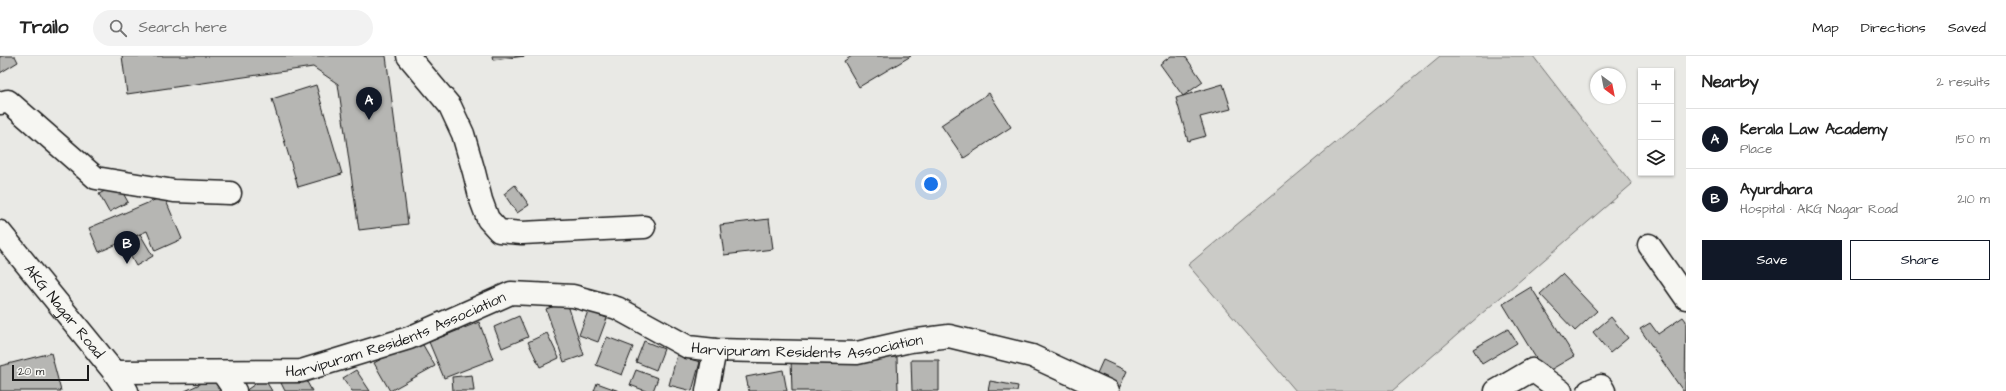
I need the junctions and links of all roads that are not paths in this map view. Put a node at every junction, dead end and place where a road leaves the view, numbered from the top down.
1 (408, 56) edge
2 (0, 103) edge
3 (230, 193) dead end
4 (644, 227) dead end
5 (0, 232) edge
6 (1649, 245) dead end
7 (1686, 298) edge
8 (715, 350) junction
9 (114, 372) junction
10 (222, 372) junction
11 (127, 391) edge
12 (235, 391) edge
13 (707, 391) edge
14 (1108, 391) edge
15 (1496, 391) edge
16 (1561, 391) edge
17 (1589, 391) edge
18 (1604, 391) edge

1 - 4 street
2 - 3 street
5 - 9 street, AKG Nagar Road
6 - 7 street
8 - 10 street, Harvipuram Residents Association
8 - 13 street
8 - 14 street, Harvipuram Residents Association
9 - 10 street, Harvipuram Residents Association
9 - 11 street, AKG Nagar Road
10 - 12 street
15 - 16 street
17 - 18 street

